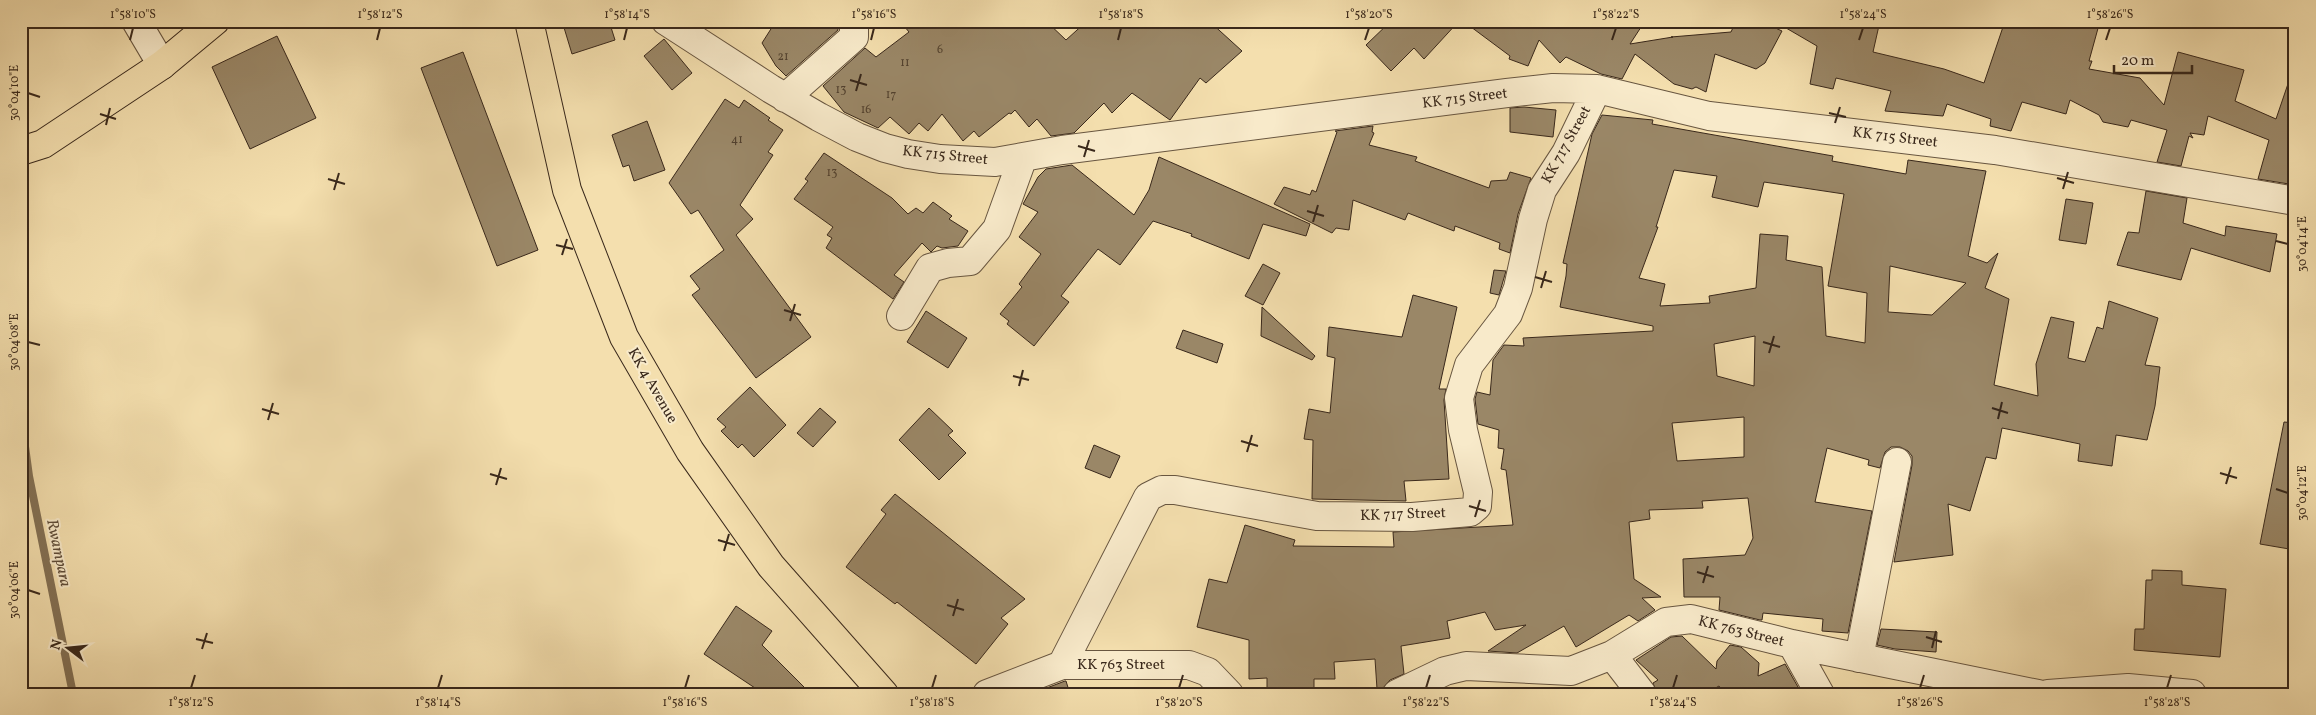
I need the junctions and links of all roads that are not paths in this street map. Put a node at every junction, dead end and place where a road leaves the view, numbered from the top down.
1 (136, 21) edge
2 (215, 21) edge
3 (529, 21) edge
4 (666, 21) edge
5 (852, 21) edge
6 (162, 65) junction
7 (1597, 89) junction
8 (785, 98) junction
9 (21, 151) edge
10 (1023, 157) junction
11 (2295, 201) edge
12 (902, 316) dead end
13 (1897, 462) dead end
14 (1792, 644) junction
15 (1612, 655) junction
16 (1859, 658) junction
17 (1062, 665) junction
18 (884, 694) edge
19 (987, 694) edge
20 (1229, 694) edge
21 (1397, 694) edge
22 (1642, 694) edge
23 (1820, 694) edge
24 (2038, 694) edge
25 (2048, 694) edge
26 (2192, 694) edge

1 - 6 street
2 - 6 main road
3 - 18 main road, KK 4 Avenue
4 - 8 street, KK 715 Street
5 - 8 street
6 - 9 main road
7 - 10 street, KK 715 Street
7 - 11 street, KK 715 Street
7 - 17 street, KK 717 Street
8 - 10 street, KK 715 Street
10 - 12 street
13 - 16 street
14 - 15 street, KK 763 Street
14 - 16 street, KK 763 Street
14 - 23 street
15 - 21 street, KK 763 Street
15 - 22 street
16 - 24 street, KK 763 Street
17 - 19 street
17 - 20 street, KK 763 Street
25 - 26 street

